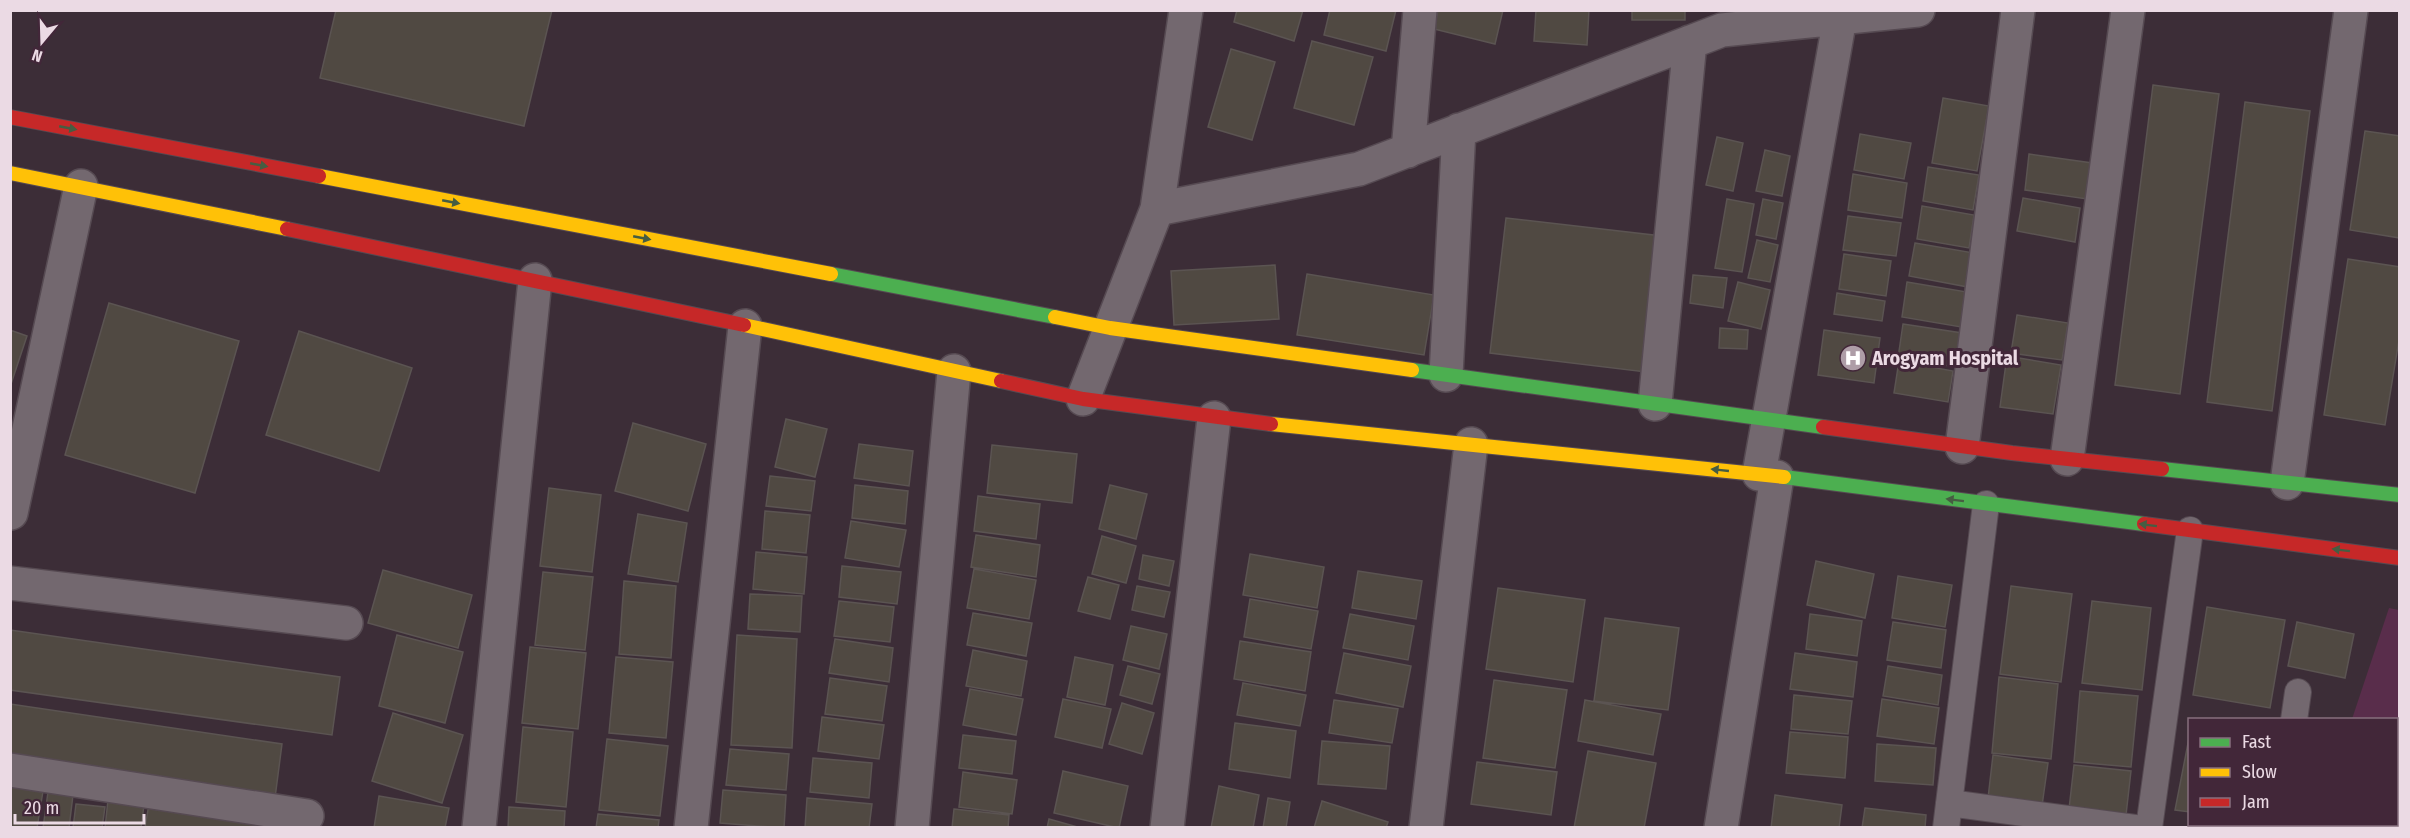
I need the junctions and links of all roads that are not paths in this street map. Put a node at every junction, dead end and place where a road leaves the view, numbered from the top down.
1 (1186, 10) edge
2 (1420, 10) edge
3 (1918, 10) edge
4 (2018, 10) edge
5 (2128, 10) edge
6 (2351, 10) edge
7 (1911, 11) edge
8 (1840, 18) junction
9 (1690, 42) junction
10 (10, 117) edge
11 (1459, 130) junction
12 (1408, 151) junction
13 (10, 173) edge
14 (81, 186) junction
15 (1157, 209) junction
16 (535, 280) junction
17 (745, 326) junction
18 (1110, 328) junction
19 (954, 371) junction
20 (1446, 375) junction
21 (1083, 399) junction
22 (1655, 404) junction
23 (1214, 417) junction
24 (1770, 420) junction
25 (1471, 444) junction
26 (1962, 447) junction
27 (2067, 459) junction
28 (1768, 476) junction
29 (2287, 483) junction
30 (2400, 495) edge
31 (1986, 504) junction
32 (11, 513) edge
33 (2190, 530) junction
34 (2400, 558) edge
35 (10, 583) edge
36 (346, 622) dead end
37 (2298, 692) dead end
38 (2294, 718) edge
39 (10, 770) edge
40 (1947, 815) edge
41 (307, 816) dead end
42 (479, 828) edge
43 (692, 828) edge
44 (912, 828) edge
45 (1167, 828) edge
46 (1426, 828) edge
47 (1721, 828) edge
48 (2135, 828) edge
49 (2149, 828) edge

1 - 15 street
2 - 12 street
3 - 7 street
4 - 26 street
5 - 27 street
6 - 29 street
7 - 8 street
8 - 9 street
8 - 24 street
9 - 11 street
9 - 22 street
10 -> 18 street
11 - 12 street
11 - 20 street
12 - 15 street
13 - 14 street
14 - 16 street
14 - 32 street
15 - 18 street
16 - 17 street
16 - 42 street
17 - 19 street
17 - 43 street
18 - 20 street
18 - 21 street
19 - 21 street
19 - 44 street
20 - 22 street
21 - 23 street
22 - 24 street
23 - 25 street
23 - 45 street
24 - 26 street
24 - 28 street
28 -> 25 street
25 - 46 street
26 - 27 street
27 - 29 street
31 -> 28 street
28 - 47 street
29 - 30 street
33 -> 31 street
31 - 40 lane
34 -> 33 street
33 - 49 lane
35 - 36 street
37 - 38 lane
39 - 41 street
40 - 48 lane

